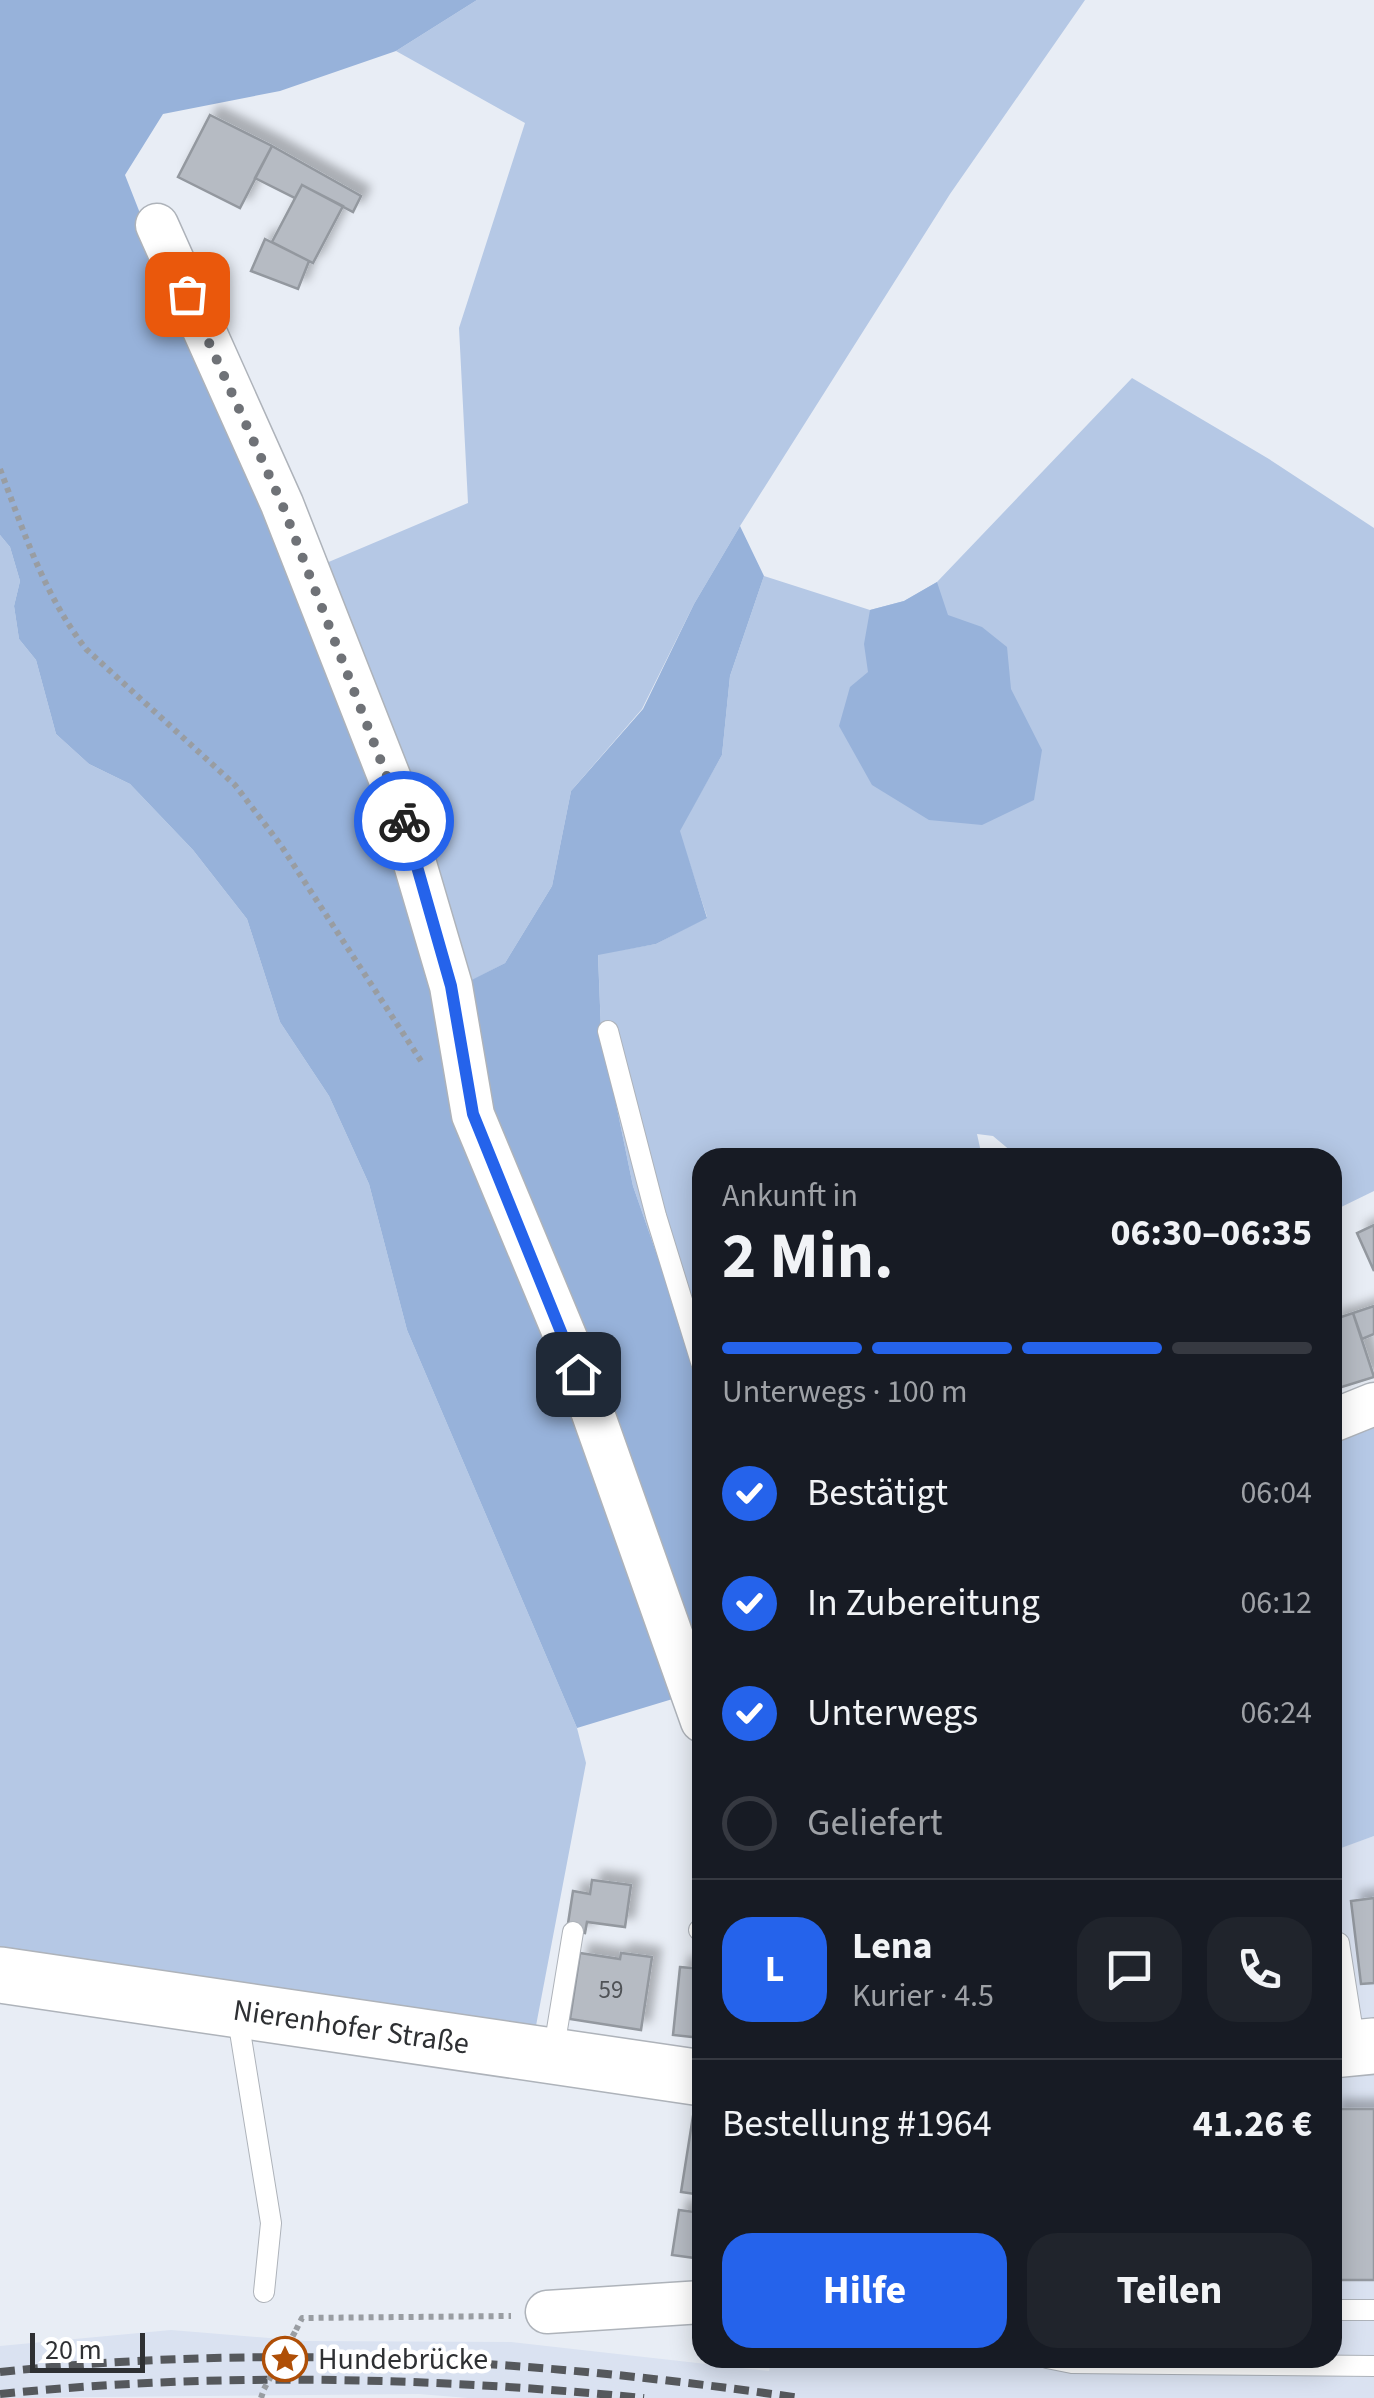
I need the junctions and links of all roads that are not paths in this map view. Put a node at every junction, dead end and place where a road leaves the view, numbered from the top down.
1 (156, 225) dead end
2 (608, 1031) dead end
3 (692, 1333) edge
4 (1374, 1404) edge
5 (1342, 1417) edge
6 (692, 1693) edge
7 (572, 1932) dead end
8 (1342, 1964) edge
9 (0, 1975) edge
10 (237, 2011) junction
11 (1354, 2048) edge
12 (552, 2056) junction
13 (692, 2077) edge
14 (264, 2292) dead end
15 (692, 2303) edge
16 (1342, 2310) edge
17 (1374, 2310) edge
18 (547, 2312) road end
19 (1342, 2366) edge
20 (1374, 2366) edge

1 - 6 street
2 - 3 lane
4 - 5 street
7 - 12 lane
8 - 11 lane
9 - 10 main road, Nierenhofer Straße
10 - 12 main road, Nierenhofer Straße
10 - 14 lane
12 - 13 main road, Nierenhofer Straße
15 - 18 street
16 - 17 lane
19 - 20 lane

